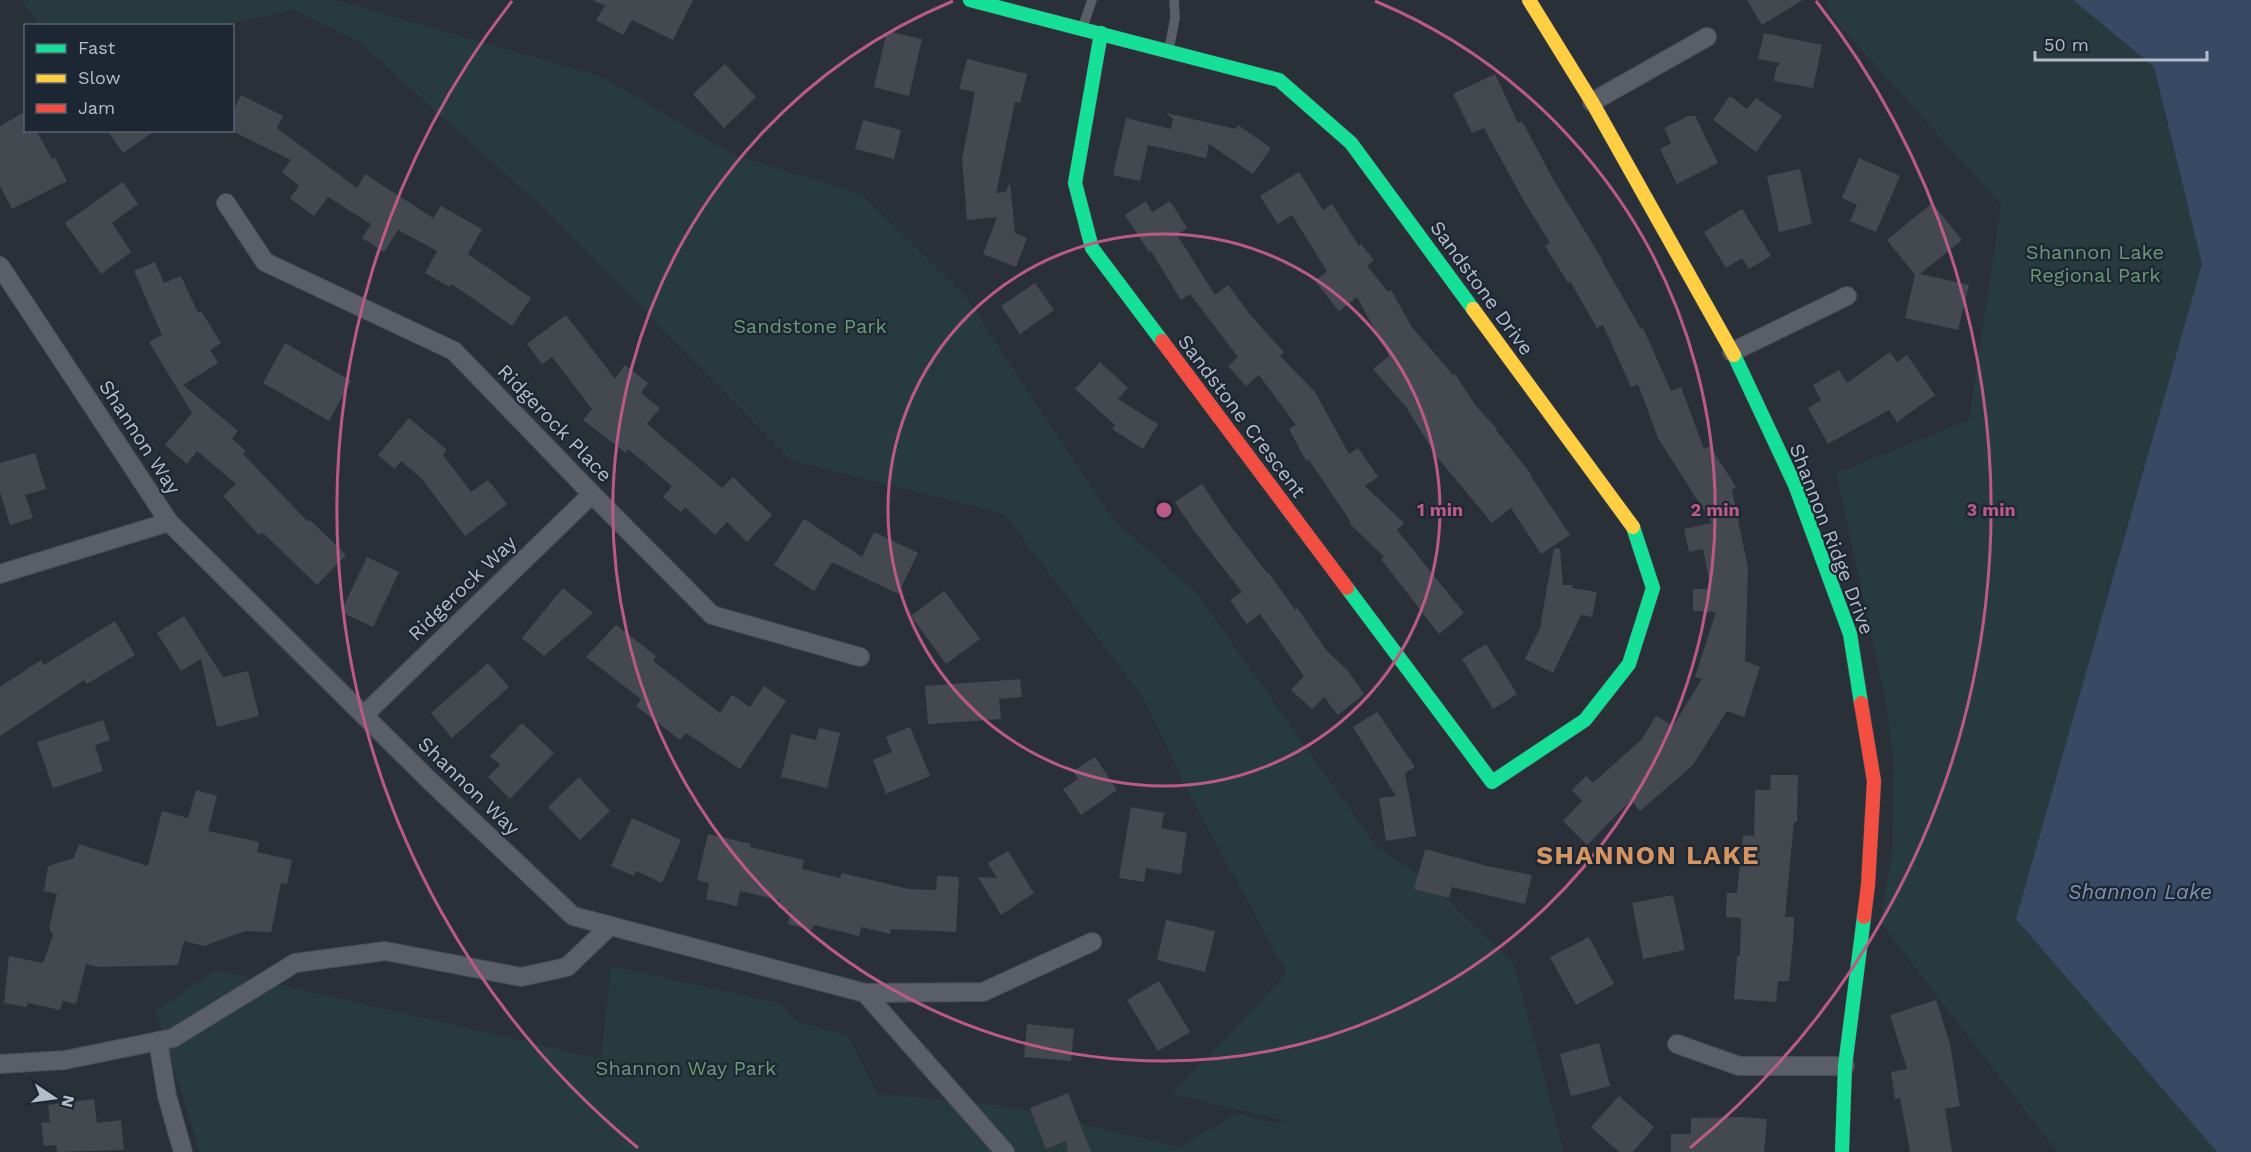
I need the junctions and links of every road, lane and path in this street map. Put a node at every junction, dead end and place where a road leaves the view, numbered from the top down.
1 (970, 0) edge
2 (1092, 0) edge
3 (1174, 0) edge
4 (1529, 0) edge
5 (1082, 29) junction
6 (1101, 33) junction
7 (1707, 37) dead end
8 (1168, 51) junction
9 (1592, 102) junction
10 (226, 203) dead end
11 (0, 266) edge
12 (1847, 296) dead end
13 (1732, 352) junction
14 (592, 495) junction
15 (169, 522) junction
16 (0, 574) edge
17 (860, 657) dead end
18 (364, 715) junction
19 (1492, 782) joint
20 (610, 926) junction
21 (1092, 942) dead end
22 (865, 993) junction
23 (158, 1041) junction
24 (1677, 1044) dead end
25 (0, 1064) edge
26 (1845, 1066) junction
27 (183, 1152) edge
28 (1005, 1152) edge
29 (1842, 1152) edge

1 - 5 street, Sandstone Drive
2 - 5 lane
3 - 8 lane
4 - 9 street, Shannon Ridge Drive
5 - 6 street, Sandstone Drive
6 - 8 street, Sandstone Drive
6 - 19 street, Sandstone Crescent
7 - 9 street
8 - 19 street, Sandstone Drive
9 - 13 street, Shannon Ridge Drive
10 - 14 street, Ridgerock Place
11 - 15 street, Shannon Way
12 - 13 street
13 - 26 street, Shannon Ridge Drive
14 - 17 street, Ridgerock Place
14 - 18 street, Ridgerock Way
15 - 16 street
15 - 18 street, Shannon Way
18 - 20 street, Shannon Way
20 - 22 street, Shannon Way
20 - 23 street
21 - 22 street, Shannon Way
22 - 28 street
23 - 25 street
23 - 27 street
24 - 26 street
26 - 29 street, Shannon Ridge Drive

